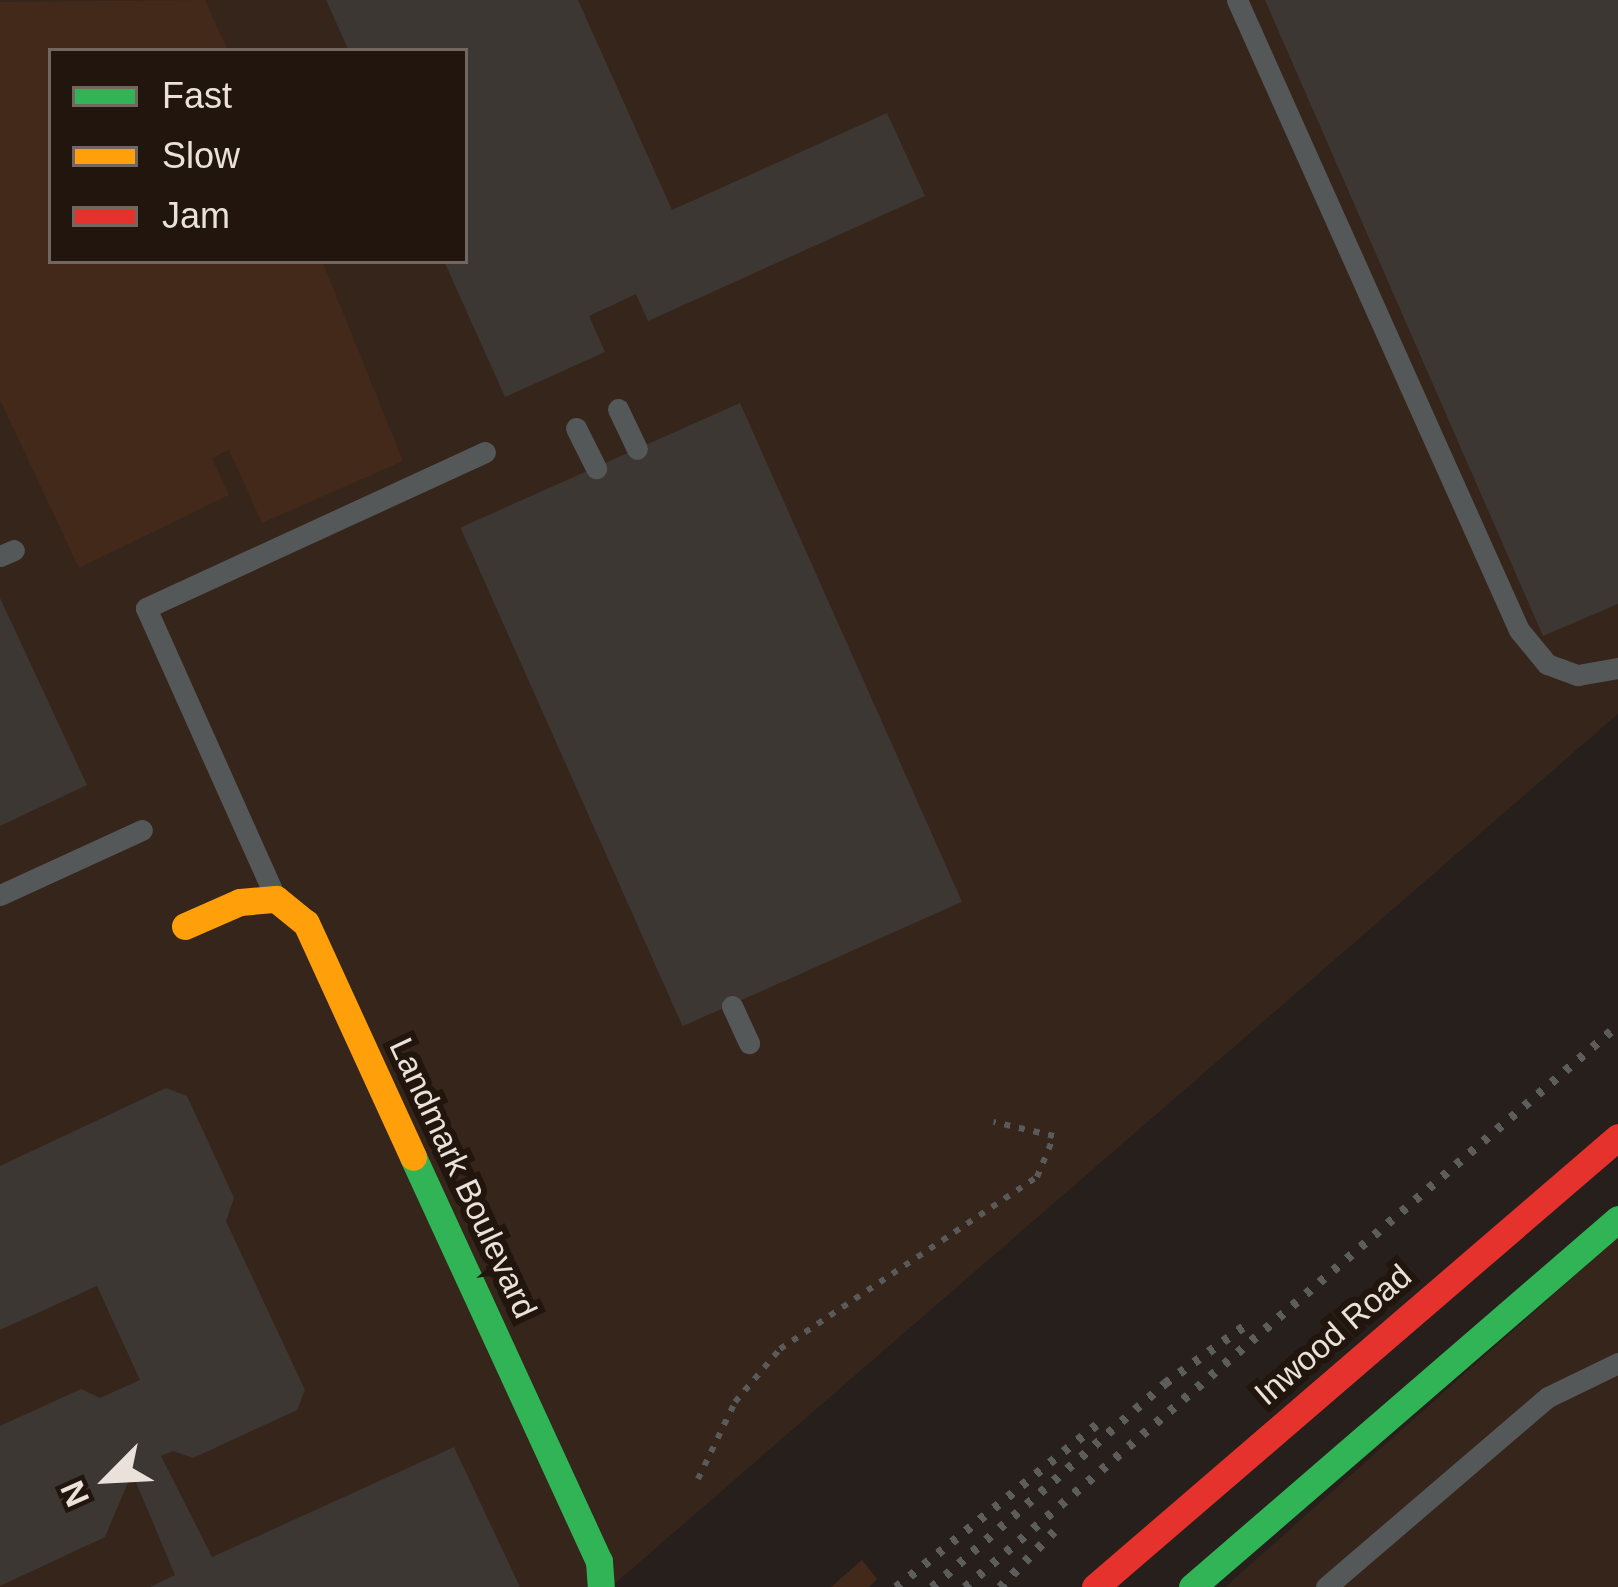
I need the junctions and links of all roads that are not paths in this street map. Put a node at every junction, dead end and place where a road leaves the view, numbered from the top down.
1 (1237, 0) edge
2 (1316, 118) dead end
3 (1294, 127) junction
4 (618, 410) dead end
5 (576, 428) dead end
6 (637, 449) dead end
7 (485, 452) dead end
8 (596, 468) dead end
9 (1618, 668) edge
10 (142, 830) dead end
11 (0, 895) edge
12 (276, 899) junction
13 (185, 926) dead end
14 (732, 1006) dead end
15 (749, 1043) dead end
16 (1618, 1137) edge
17 (1618, 1220) edge
18 (1618, 1363) edge
19 (601, 1587) edge
20 (1095, 1587) edge
21 (1192, 1587) edge
22 (1326, 1587) edge

1 - 3 lane
2 - 3 lane
3 - 9 lane
4 - 6 lane
5 - 8 lane
7 - 12 lane
10 - 11 lane
12 - 13 main road
12 - 19 main road, Landmark Boulevard
14 - 15 lane
16 - 20 main road, Inwood Road
17 - 21 main road
18 - 22 lane

